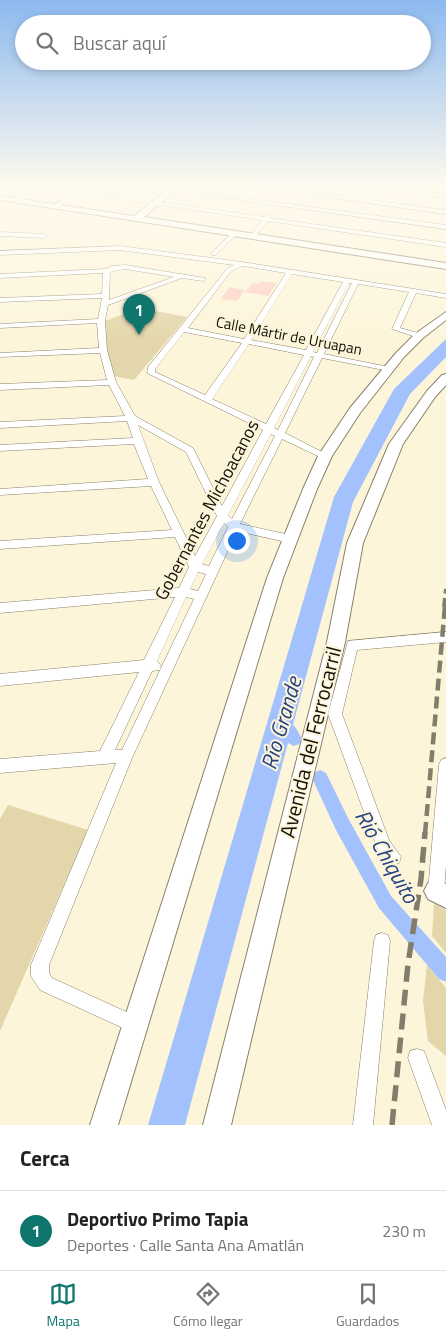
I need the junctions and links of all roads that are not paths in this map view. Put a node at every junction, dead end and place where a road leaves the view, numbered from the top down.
1 (228, 240) edge
2 (269, 240) edge
3 (406, 240) edge
4 (446, 245) edge
5 (0, 253) edge
6 (214, 254) dead end
7 (242, 264) junction
8 (446, 266) edge
9 (110, 270) junction
10 (290, 272) junction
11 (0, 276) edge
12 (181, 276) junction
13 (202, 279) dead end
14 (352, 282) junction
15 (413, 291) junction
16 (446, 296) edge
17 (0, 300) edge
18 (105, 300) junction
19 (446, 315) edge
20 (101, 321) junction
21 (0, 326) edge
22 (183, 329) junction
23 (418, 336) junction
24 (246, 342) junction
25 (103, 350) junction
26 (314, 354) junction
27 (0, 355) edge
28 (389, 368) junction
29 (446, 378) edge
30 (112, 382) junction
31 (0, 387) edge
32 (207, 399) junction
33 (131, 418) junction
34 (0, 424) edge
35 (269, 429) junction
36 (280, 434) junction
37 (138, 441) junction
38 (0, 448) edge
39 (325, 456) junction
40 (154, 482) junction
41 (0, 492) edge
42 (222, 516) junction
43 (234, 526) junction
44 (177, 533) junction
45 (290, 539) junction
46 (0, 545) edge
47 (195, 567) junction
48 (212, 572) junction
49 (183, 592) junction
50 (201, 596) junction
51 (0, 608) edge
52 (444, 636) edge
53 (150, 665) junction
54 (167, 668) junction
55 (0, 680) edge
56 (126, 756) junction
57 (104, 758) junction
58 (446, 765) edge
59 (0, 766) edge
60 (393, 857) dead end
61 (441, 894) edge
62 (382, 940) dead end
63 (137, 1025) junction
64 (417, 1058) dead end
65 (104, 1125) edge
66 (217, 1125) edge
67 (363, 1125) edge
68 (442, 1125) edge

1 - 6 street
2 - 8 main road
3 - 4 street
5 - 7 street
7 - 10 street
7 - 22 street
9 - 11 street
9 - 12 street
9 - 18 street
10 - 14 street
10 - 24 street
12 - 13 street
12 - 18 street
14 - 15 street
14 - 26 street, Gobernantes Michoacanos
15 - 16 street
15 - 23 street
17 - 18 street
18 - 20 street
19 - 23 main road
20 - 21 street
20 - 25 street
22 - 24 street, Calle Mártir de Uruapan
22 - 32 street
23 - 28 main road
24 - 26 street, Calle Mártir de Uruapan
24 - 32 street
25 - 27 street
25 - 30 street
26 - 28 street, Calle Mártir de Uruapan
26 - 35 street, Gobernantes Michoacanos
26 - 36 street, Gobernantes Michoacanos
28 - 39 main road
29 - 66 main road, Avenida del Ferrocarril
30 - 31 street
30 - 33 street
32 - 35 street
33 - 34 street
33 - 37 street
33 - 42 street
35 - 36 street
35 - 42 street, Gobernantes Michoacanos
36 - 39 street
36 - 43 street, Gobernantes Michoacanos
37 - 38 street
37 - 40 street
39 - 45 main road
40 - 41 street
40 - 44 street
42 - 43 street
42 - 47 street, Gobernantes Michoacanos
43 - 45 street
43 - 48 street, Gobernantes Michoacanos
44 - 46 street
44 - 47 street
45 - 63 main road
47 - 48 street
47 - 49 street, Gobernantes Michoacanos
48 - 50 street, Gobernantes Michoacanos
49 - 50 street
49 - 51 street
49 - 53 street, Gobernantes Michoacanos
50 - 54 street, Gobernantes Michoacanos
52 - 60 street
53 - 54 street
53 - 55 street
53 - 57 street, Gobernantes Michoacanos
54 - 56 street, Gobernantes Michoacanos
56 - 57 street
56 - 63 street, Gobernantes Michoacanos
57 - 59 street
58 - 61 street
62 - 67 street
63 - 65 main road
64 - 68 street

